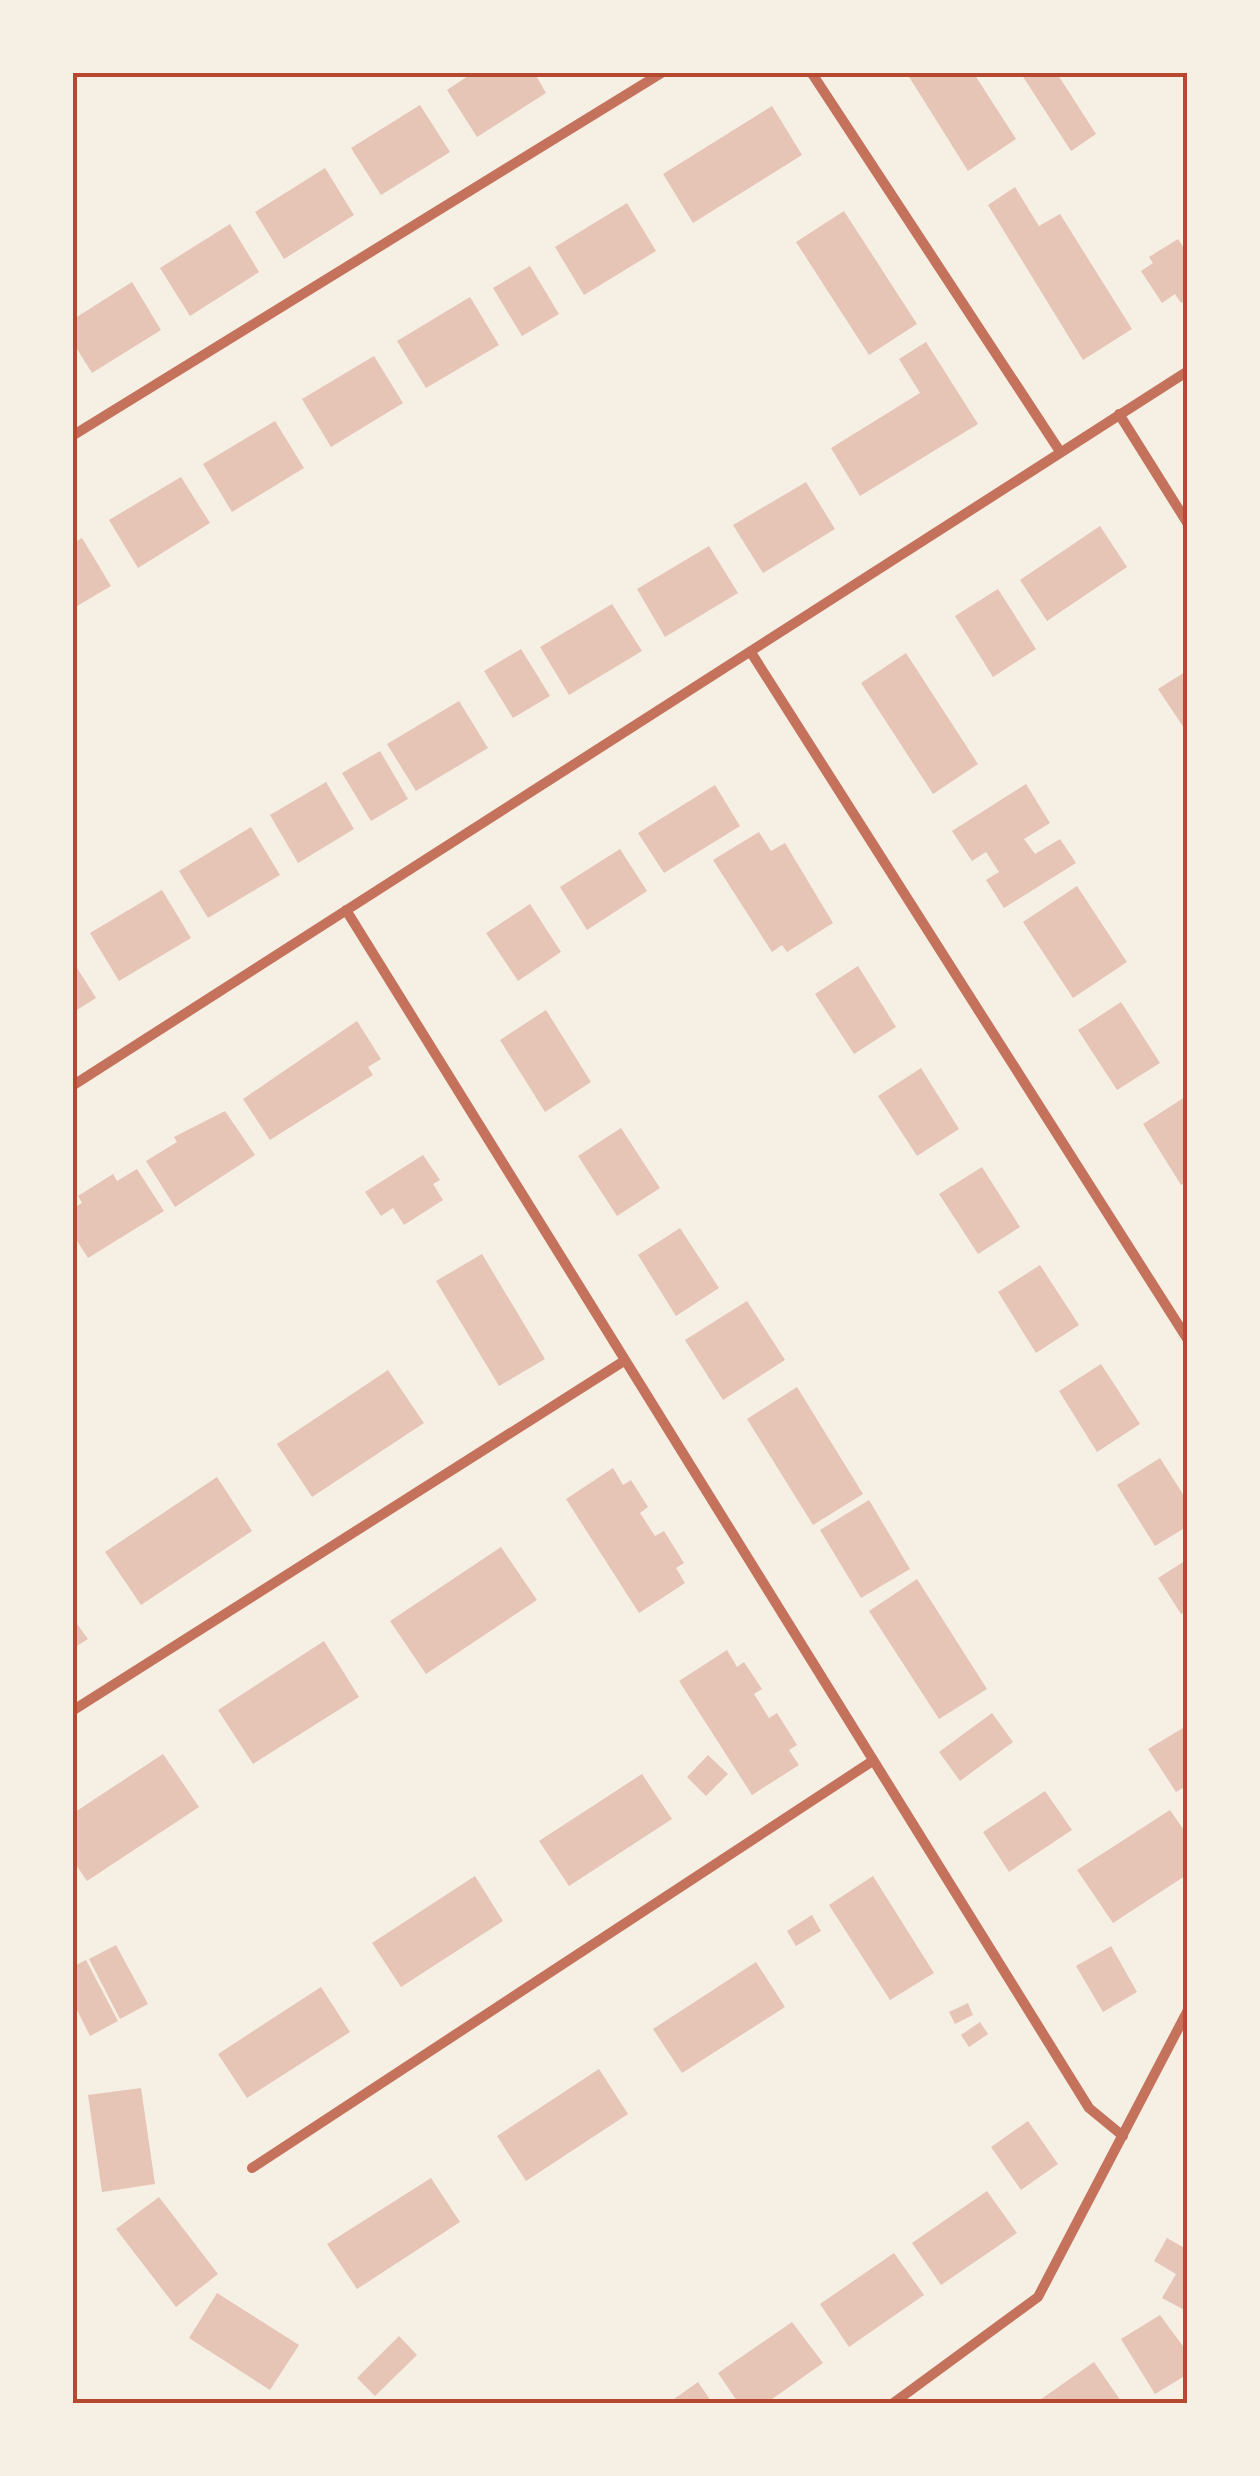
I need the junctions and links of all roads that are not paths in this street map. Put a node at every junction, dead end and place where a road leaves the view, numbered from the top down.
1 (663, 72) edge
2 (811, 72) edge
3 (1188, 371) edge
4 (1119, 414) junction
5 (72, 436) edge
6 (1059, 450) junction
7 (1188, 524) edge
8 (752, 654) junction
9 (346, 910) junction
10 (72, 1086) edge
11 (1188, 1340) edge
12 (624, 1361) junction
13 (72, 1711) edge
14 (871, 1762) junction
15 (1188, 2010) edge
16 (1122, 2136) junction
17 (252, 2168) dead end
18 (892, 2404) edge

1 - 5 street
2 - 6 street
3 - 4 street
4 - 6 street
4 - 7 street
6 - 8 street
8 - 9 street
8 - 11 street
9 - 10 street
9 - 12 street
12 - 13 street
12 - 14 street
14 - 16 street
14 - 17 street
15 - 16 street
16 - 18 street

